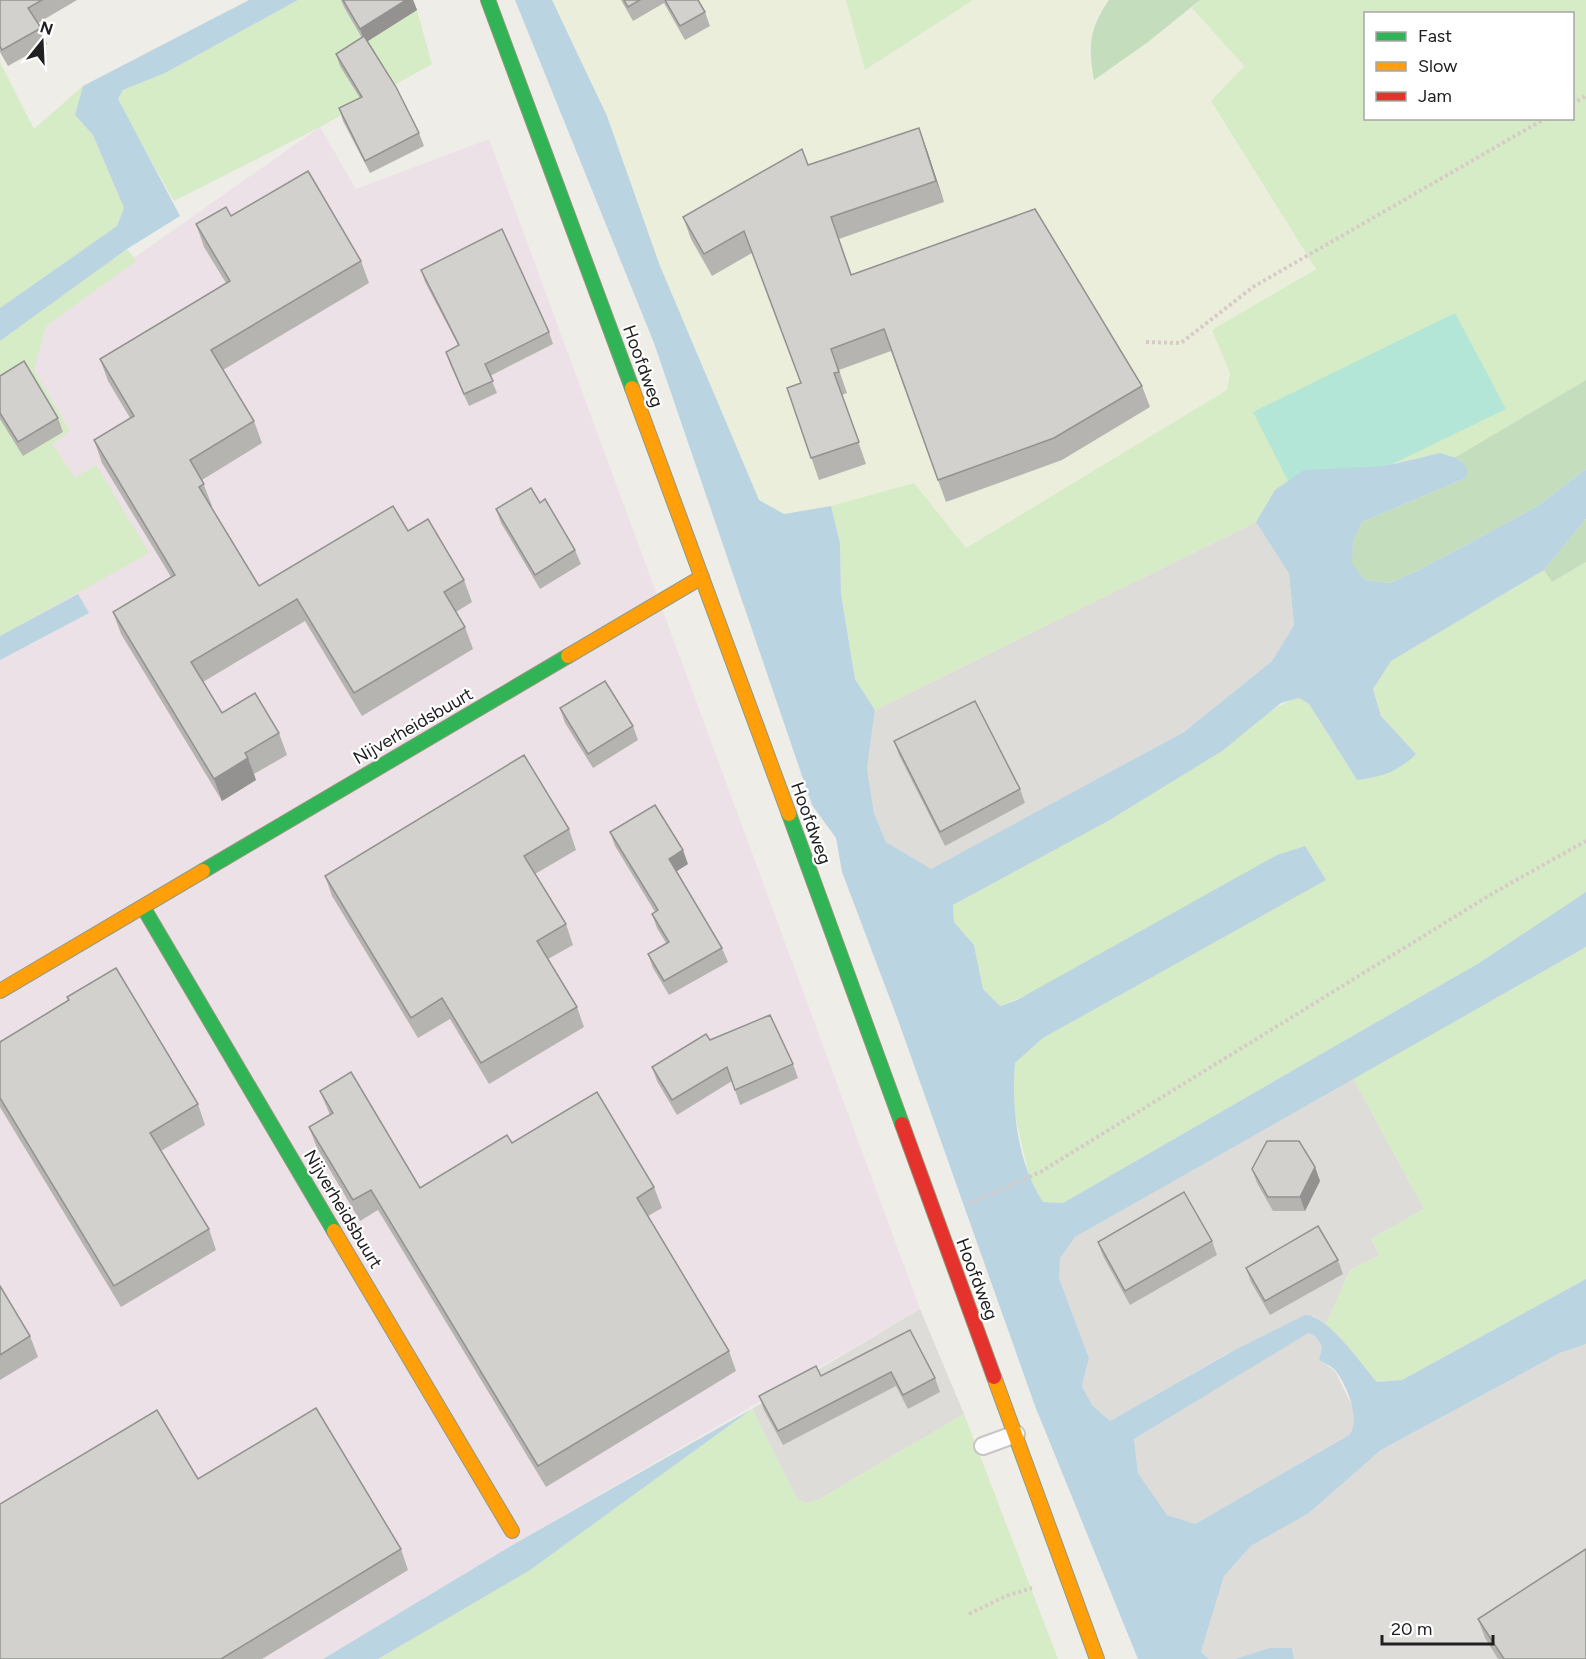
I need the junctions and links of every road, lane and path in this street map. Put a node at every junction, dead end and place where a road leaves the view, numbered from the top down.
1 (488, 0) edge
2 (1543, 120) edge
3 (1146, 342) dead end
4 (702, 577) junction
5 (1586, 841) edge
6 (142, 906) junction
7 (0, 991) edge
8 (963, 1207) dead end
9 (1016, 1434) junction
10 (983, 1446) dead end
11 (512, 1531) dead end
12 (1068, 1580) junction
13 (969, 1614) dead end
14 (1097, 1659) edge

1 - 4 street, Hoofdweg
2 - 3 path
4 - 6 street, Nijverheidsbuurt
4 - 9 street, Hoofdweg
5 - 8 path
6 - 7 street, Nijverheidsbuurt
6 - 11 street, Nijverheidsbuurt
9 - 10 lane
9 - 12 street, Hoofdweg
12 - 13 path
12 - 14 street, Hoofdweg

